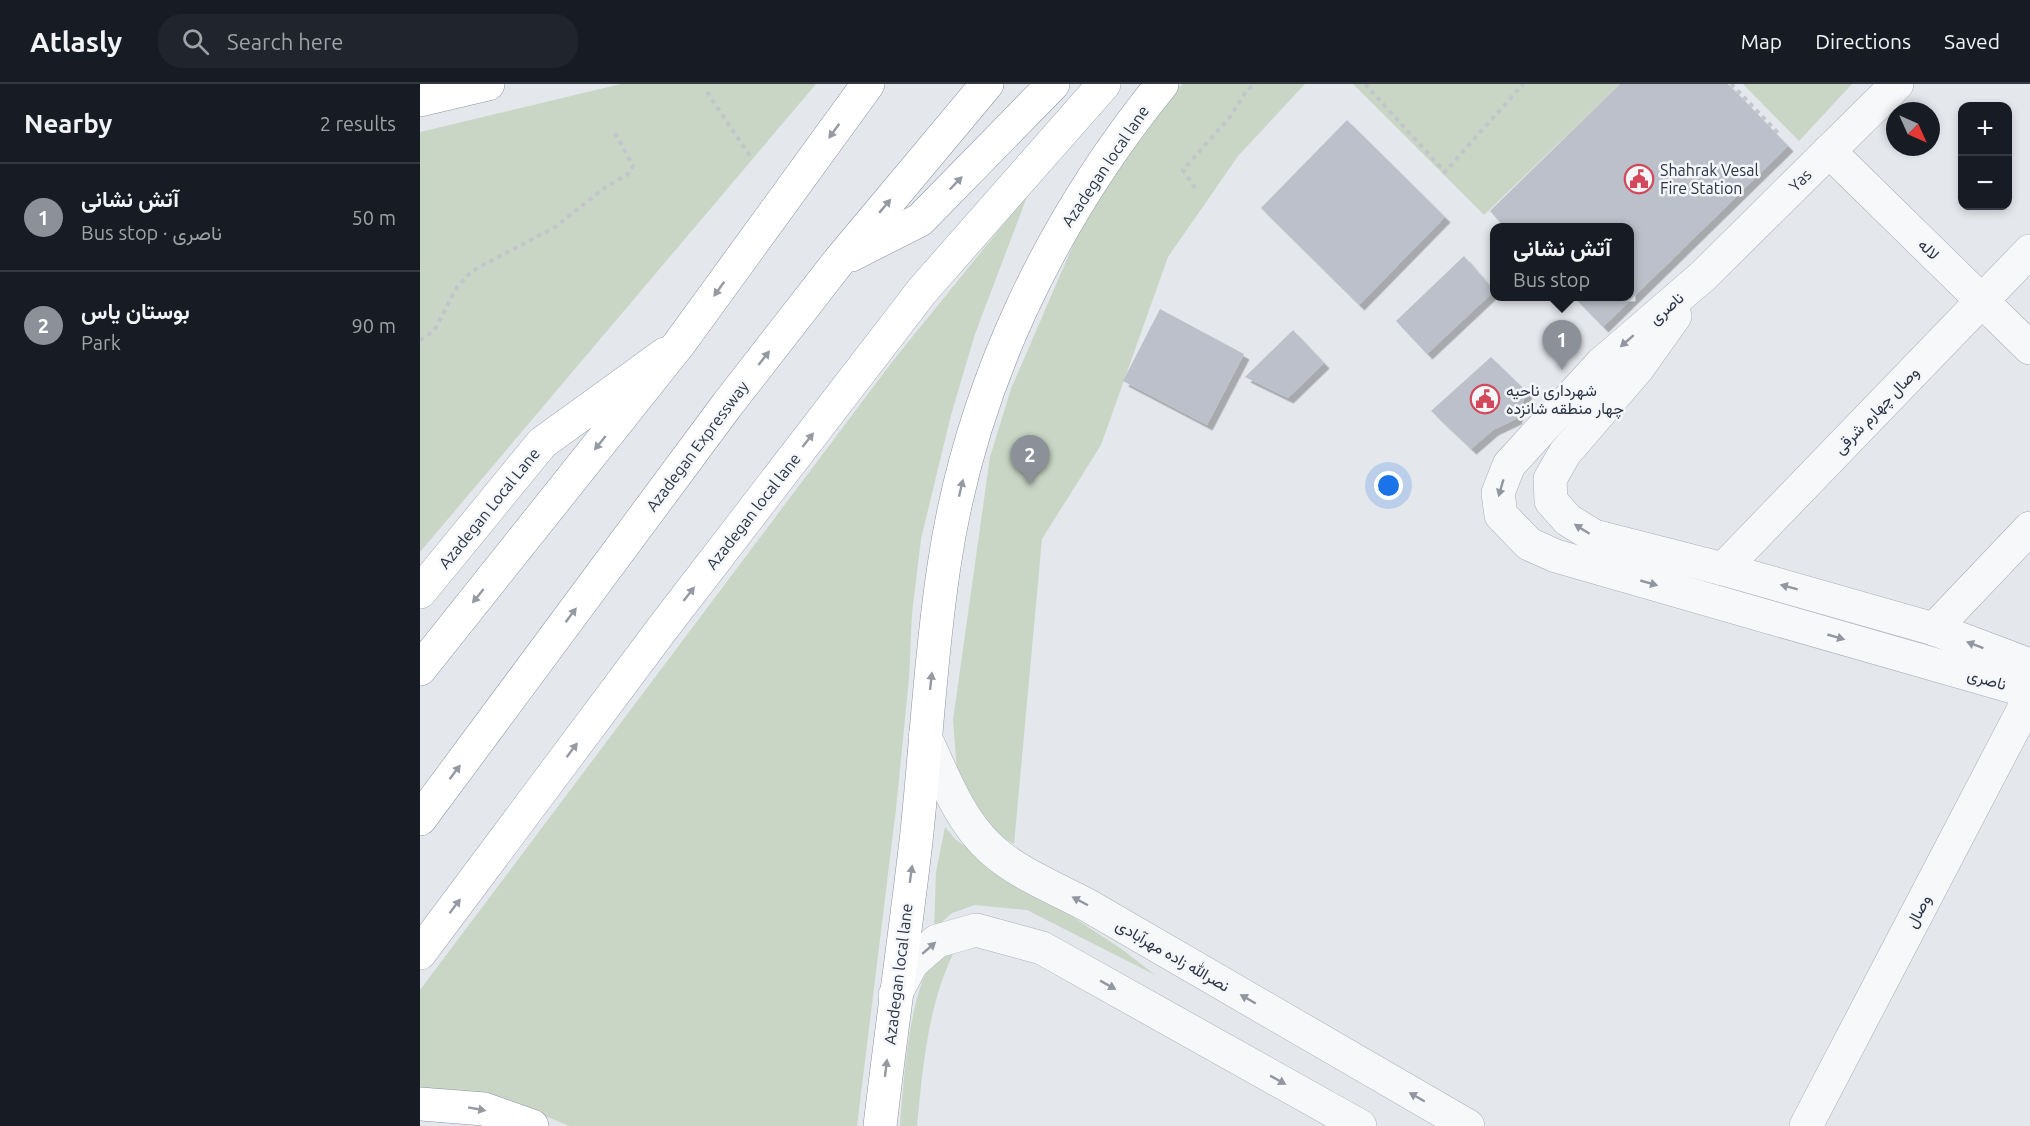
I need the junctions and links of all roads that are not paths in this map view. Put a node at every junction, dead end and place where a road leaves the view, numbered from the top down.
1 (488, 84) edge
2 (868, 84) edge
3 (987, 84) edge
4 (1053, 84) edge
5 (1104, 84) edge
6 (1162, 84) edge
7 (1897, 84) edge
8 (420, 100) edge
9 (1829, 151) junction
10 (2030, 251) edge
11 (839, 261) junction
12 (1703, 276) junction
13 (1981, 300) junction
14 (679, 344) junction
15 (2030, 348) edge
16 (2030, 528) edge
17 (1723, 569) junction
18 (420, 592) edge
19 (1934, 629) junction
20 (2030, 665) edge
21 (420, 669) edge
22 (2030, 692) edge
23 (2030, 697) edge
24 (925, 737) junction
25 (420, 819) edge
26 (420, 953) edge
27 (895, 995) junction
28 (420, 1104) edge
29 (532, 1126) edge
30 (880, 1126) edge
31 (1360, 1126) edge
32 (1468, 1126) edge
33 (1806, 1126) edge

1 - 8 main road
2 -> 14 main road
11 -> 3 main road, Azadegan Expressway
11 -> 4 main road
26 -> 5 main road, Azadegan local lane
24 -> 6 main road, Azadegan local lane
7 - 9 street, Yas
9 - 12 street, Yas
9 - 13 street, لاله
10 - 13 street, وصال چهارم شرقی
25 -> 11 main road, Azadegan Expressway
17 -> 12 street, ناصری
12 -> 22 street, ناصری
13 - 15 street, لاله
13 - 17 street, وصال چهارم شرقی
14 - 18 main road, Azadegan Local Lane
14 -> 21 main road
16 - 19 street
19 -> 17 street, ناصری
20 -> 19 street, ناصری
23 - 33 street, وصال
27 -> 24 main road, Azadegan local lane
32 -> 24 street, نصرالله زاده مهرآبادی
30 -> 27 main road, Azadegan local lane
27 -> 31 street
28 -> 29 main road

